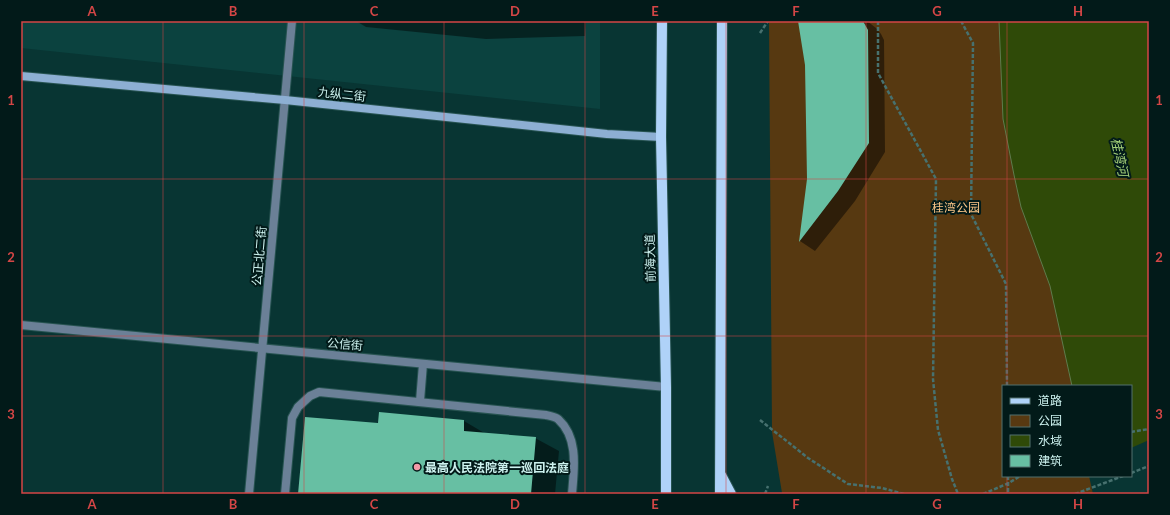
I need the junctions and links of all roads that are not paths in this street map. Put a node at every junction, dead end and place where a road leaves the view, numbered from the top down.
1 (292, 21) edge
2 (662, 21) edge
3 (722, 21) edge
4 (21, 76) edge
5 (285, 100) junction
6 (661, 137) junction
7 (21, 325) edge
8 (263, 349) junction
9 (422, 364) junction
10 (666, 387) junction
11 (420, 401) junction
12 (720, 473) junction
13 (666, 482) junction
14 (249, 494) edge
15 (285, 494) edge
16 (572, 494) edge
17 (662, 494) edge
18 (666, 494) edge
19 (720, 494) edge
20 (731, 494) edge

1 - 5 street, 公正北二街
2 - 6 main road, 前海大道
3 - 12 main road
4 - 5 street, 九纵二街
5 - 6 street, 九纵二街
5 - 8 street, 公正北二街
6 - 10 main road, 前海大道
7 - 8 street, 公信街
8 - 9 street, 公信街
8 - 14 street, 公正北二街
9 - 10 street, 公信街
9 - 11 street
10 - 13 main road, 前海大道
11 - 15 street
11 - 16 street
12 - 19 main road
12 - 20 main road
13 - 17 main road
13 - 18 main road, 前海大道

